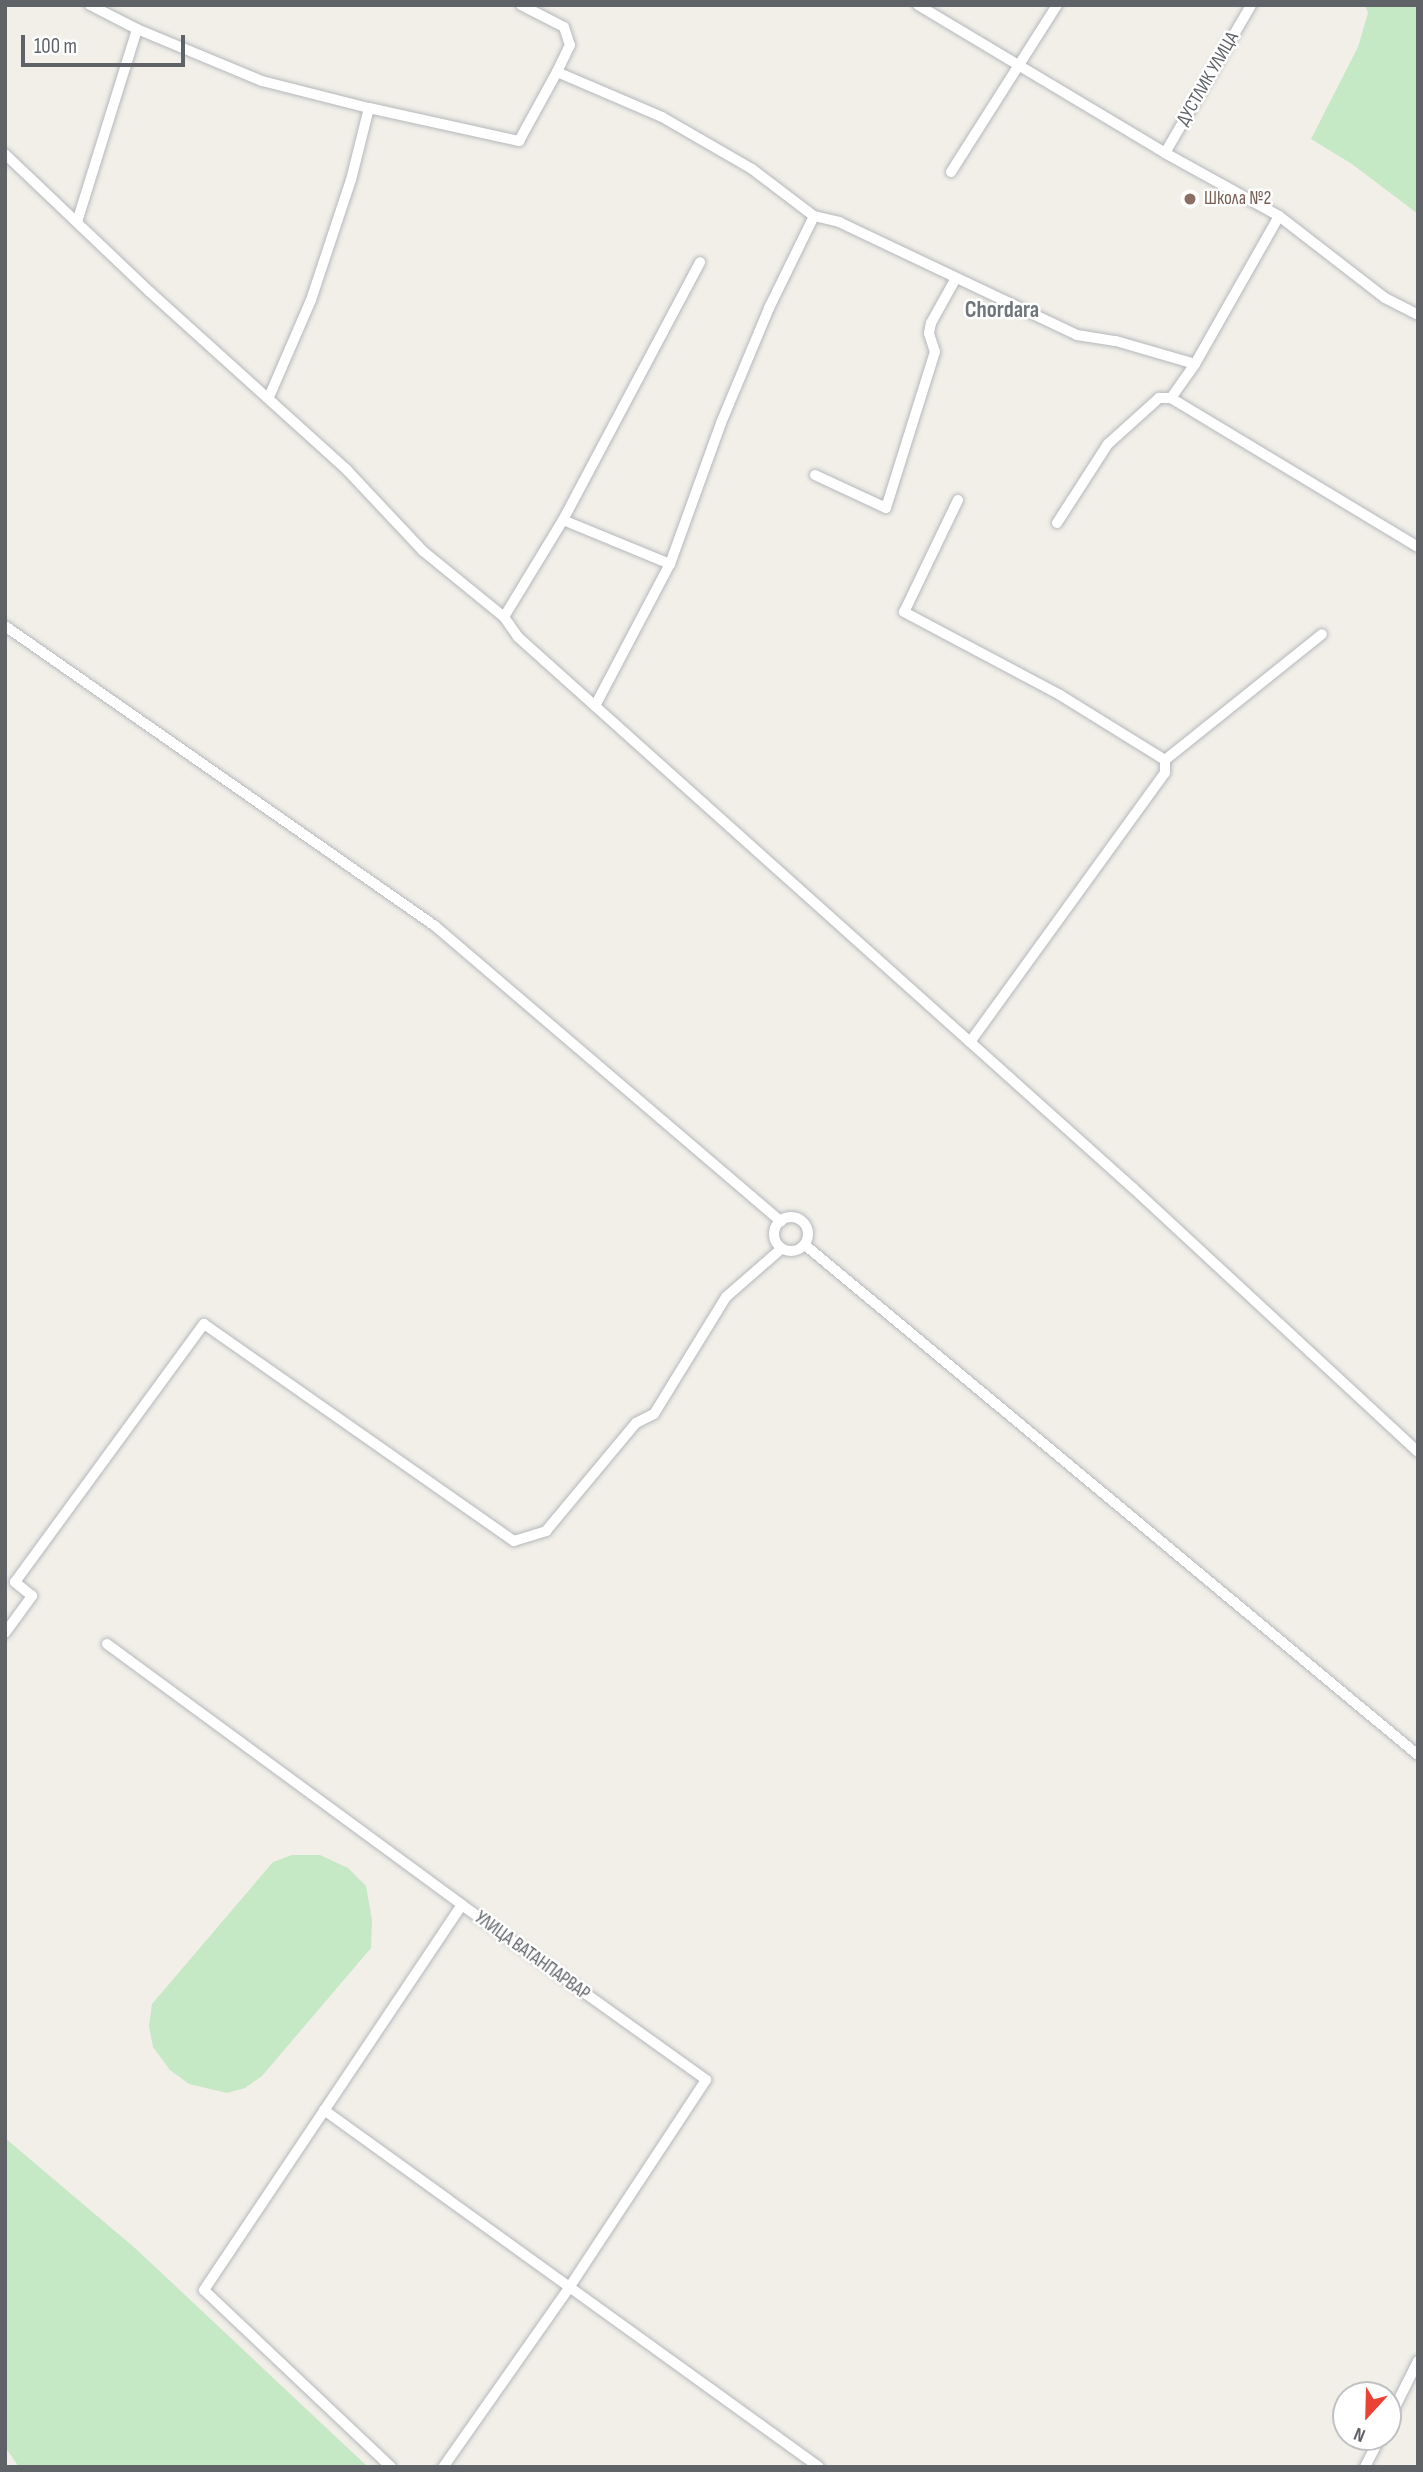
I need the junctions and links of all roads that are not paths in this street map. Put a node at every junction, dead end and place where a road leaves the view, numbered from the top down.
1 (90, 5) edge
2 (521, 5) edge
3 (918, 5) edge
4 (1057, 5) edge
5 (1251, 5) edge
6 (539, 10) edge
7 (137, 29) junction
8 (1021, 68) junction
9 (557, 72) junction
10 (369, 108) junction
11 (1165, 153) junction
12 (5, 154) edge
13 (951, 173) dead end
14 (814, 216) junction
15 (1279, 216) junction
16 (76, 222) junction
17 (700, 262) dead end
18 (956, 278) junction
19 (1418, 316) edge
20 (1195, 364) junction
21 (269, 397) junction
22 (1171, 398) junction
23 (815, 475) dead end
24 (958, 500) dead end
25 (563, 520) junction
26 (1057, 523) dead end
27 (1418, 547) edge
28 (670, 564) junction
29 (504, 617) junction
30 (5, 626) edge
31 (1322, 634) dead end
32 (595, 706) junction
33 (1166, 760) junction
34 (970, 1042) junction
35 (781, 1220) junction
36 (805, 1245) junction
37 (781, 1249) junction
38 (1418, 1452) edge
39 (5, 1633) edge
40 (107, 1644) dead end
41 (1418, 1755) edge
42 (462, 1906) junction
43 (324, 2110) junction
44 (569, 2288) junction
45 (1418, 2361) edge
46 (1402, 2393) edge
47 (1373, 2451) edge
48 (391, 2467) edge
49 (443, 2467) edge
50 (819, 2467) edge
51 (1365, 2467) edge

1 - 7 street
2 - 6 street
3 - 8 street
4 - 8 street
5 - 11 street, ДУСТЛИК УЛИЦА
6 - 9 street
7 - 10 street
7 - 16 street
8 - 11 street
8 - 13 street
9 - 10 street
9 - 14 street
10 - 21 street
11 - 15 street
12 - 16 street
14 - 18 street
14 - 28 street
15 - 19 street
15 - 20 street
16 - 21 street
17 - 25 street
18 - 20 street
18 - 23 street
20 - 22 street
21 - 29 street
22 - 26 street
22 - 27 street
24 - 33 street
25 - 28 street
25 - 29 street
28 - 32 street
29 - 32 street
30 - 35 street
31 - 33 street
32 - 34 street
33 - 34 street
34 - 38 street
35 - 36 street
35 - 37 street
36 - 37 street
36 - 41 street
37 - 39 street
40 - 42 street
42 - 43 street, УЛИЦА ВАТАНПАРВАР
42 - 44 street, УЛИЦА ВАТАНПАРВАР
43 - 44 street
43 - 48 street, УЛИЦА ВАТАНПАРВАР
44 - 49 street, УЛИЦА ВАТАНПАРВАР
44 - 50 street
45 - 46 street
47 - 51 street

